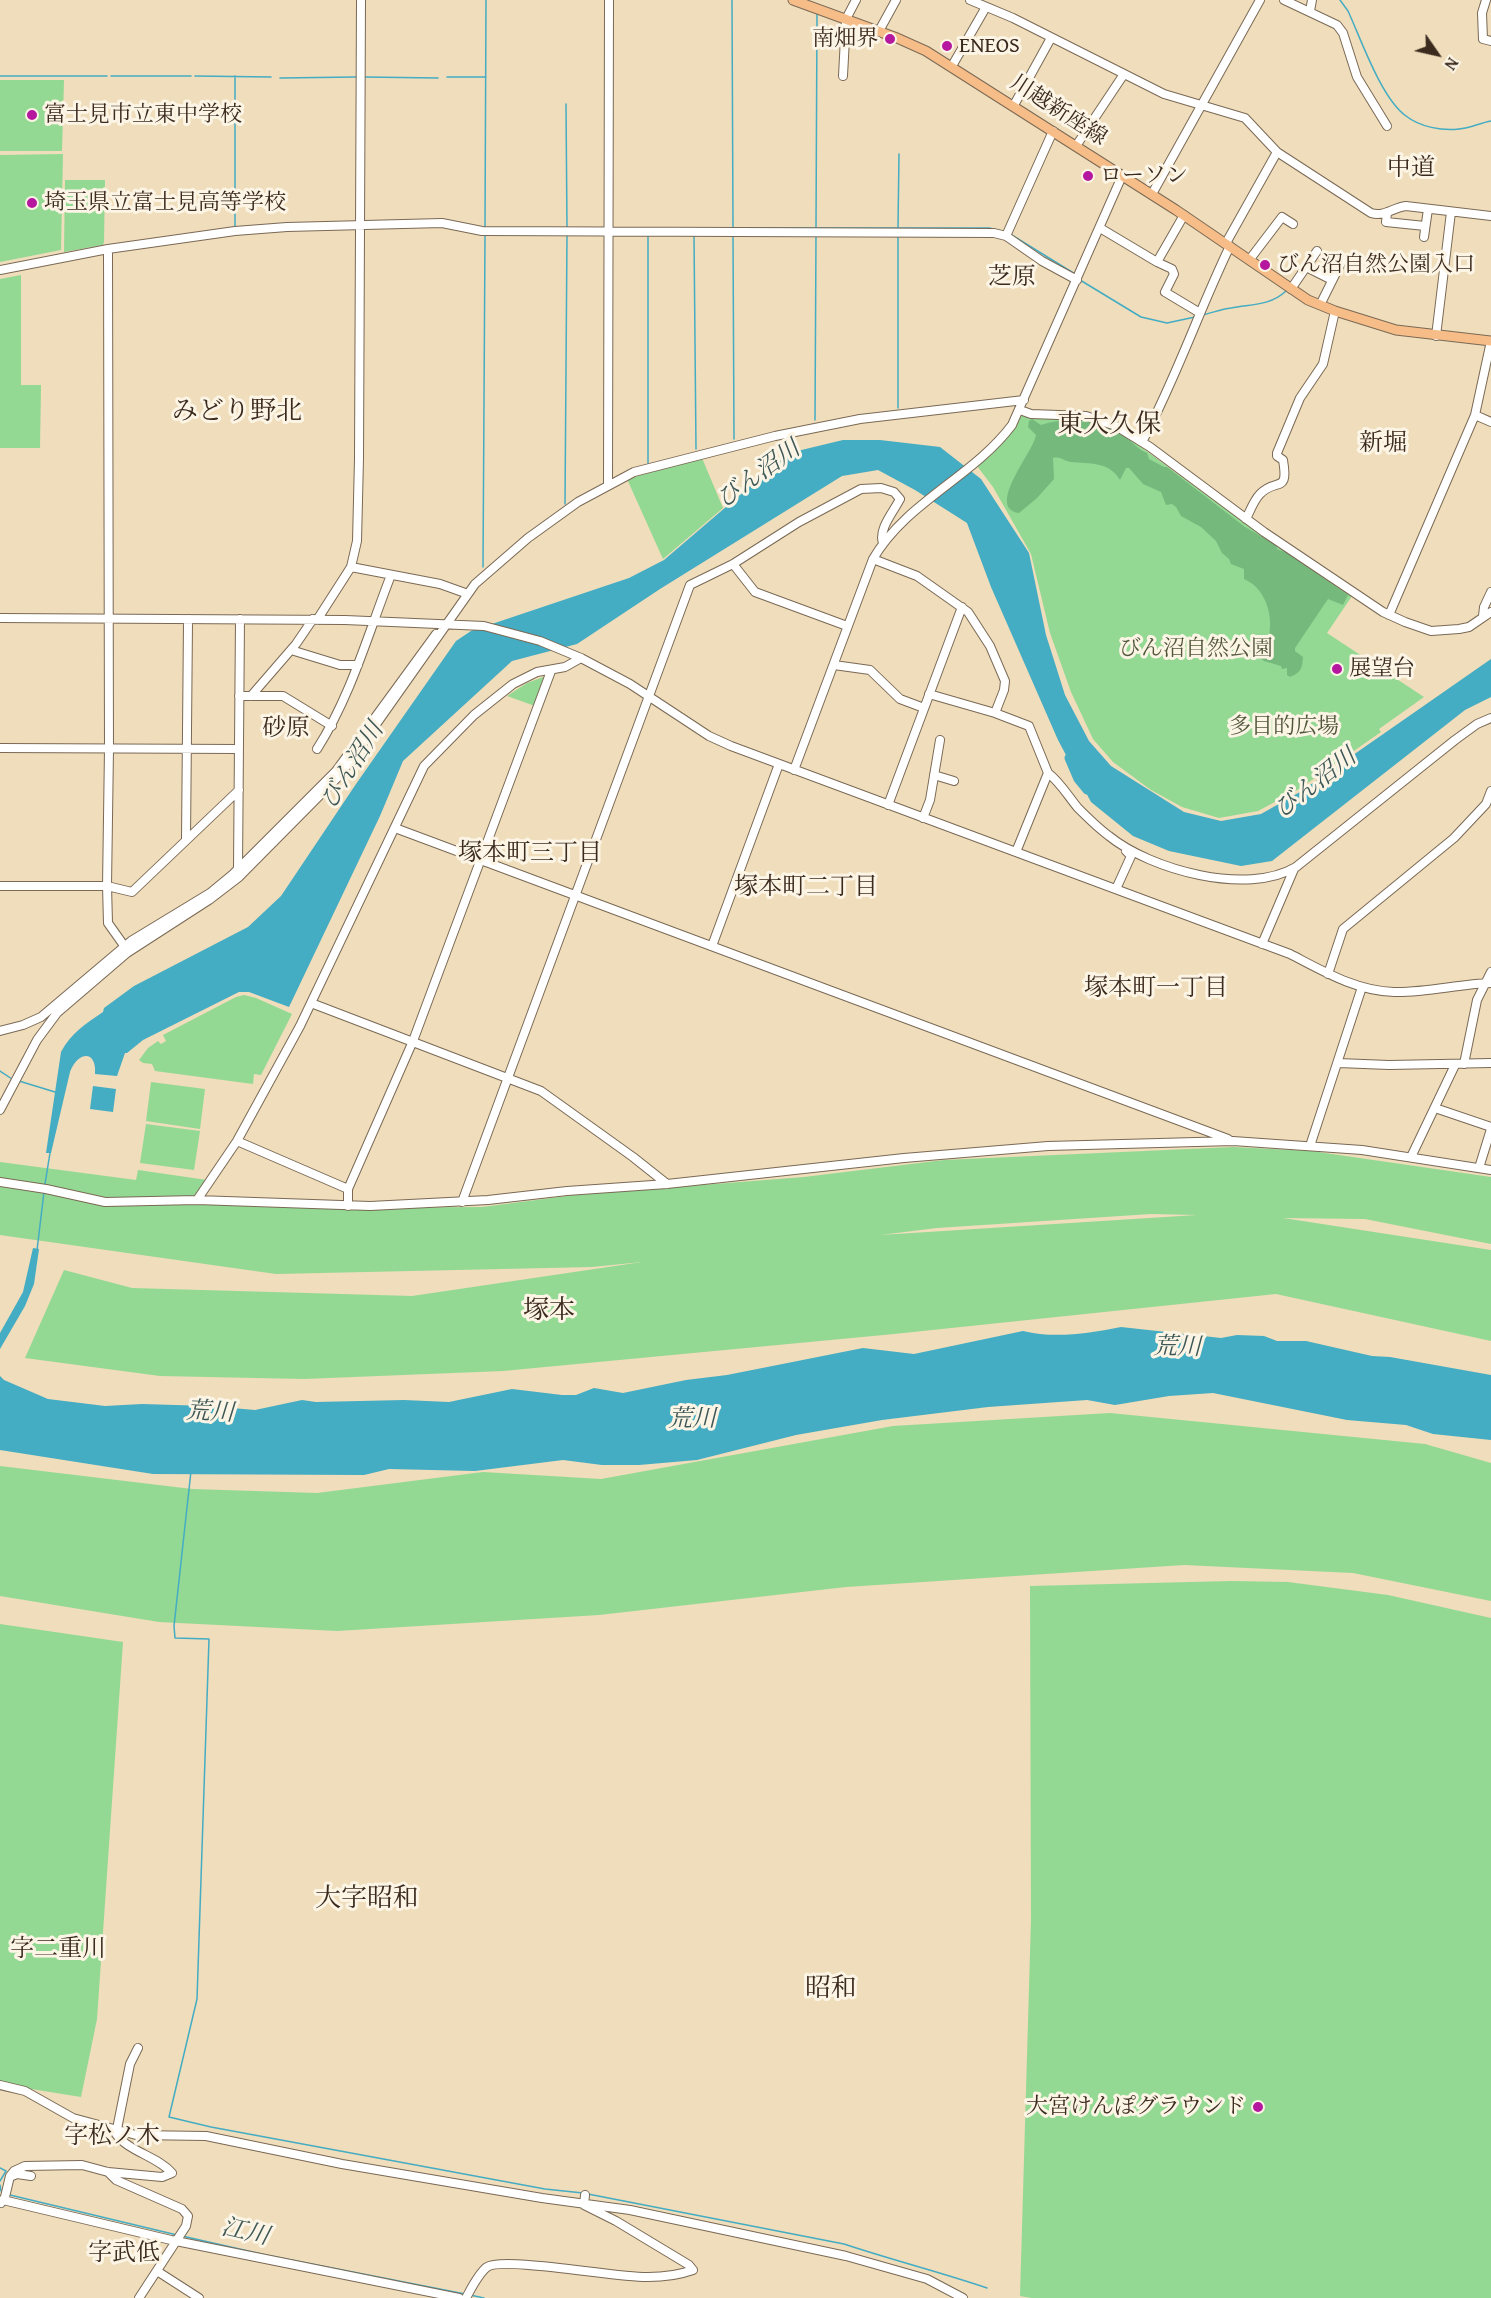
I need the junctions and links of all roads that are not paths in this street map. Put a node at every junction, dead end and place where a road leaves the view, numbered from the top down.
1 (361, 0) edge
2 (609, 0) edge
3 (793, 0) edge
4 (856, 0) edge
5 (896, 0) edge
6 (970, 0) edge
7 (1260, 0) edge
8 (1284, 0) edge
9 (1312, 0) edge
10 (1486, 0) edge
11 (986, 7) junction
12 (1310, 11) junction
13 (846, 19) junction
14 (879, 31) junction
15 (1051, 38) junction
16 (1491, 41) edge
17 (952, 66) junction
18 (1124, 74) junction
19 (843, 76) dead end
20 (1014, 105) junction
21 (1203, 105) junction
22 (1387, 126) dead end
23 (1053, 131) junction
24 (1076, 146) junction
25 (1277, 152) junction
26 (1122, 176) junction
27 (1152, 194) junction
28 (1428, 209) junction
29 (1451, 212) junction
30 (1387, 213) junction
31 (1184, 215) junction
32 (1491, 216) edge
33 (1293, 224) dead end
34 (359, 225) junction
35 (1425, 226) junction
36 (1100, 228) junction
37 (609, 232) junction
38 (1006, 236) junction
39 (1424, 237) dead end
40 (1228, 244) junction
41 (108, 249) junction
42 (1317, 251) dead end
43 (1250, 259) junction
44 (1343, 260) dead end
45 (1157, 262) junction
46 (1306, 267) junction
47 (0, 270) edge
48 (1077, 280) junction
49 (1332, 280) junction
50 (1291, 289) junction
51 (1320, 305) junction
52 (1335, 311) junction
53 (1200, 313) junction
54 (1437, 336) junction
55 (1491, 341) edge
56 (1024, 400) junction
57 (1020, 410) junction
58 (1475, 415) junction
59 (1491, 422) edge
60 (1142, 442) junction
61 (608, 484) junction
62 (1246, 519) junction
63 (883, 543) junction
64 (873, 559) junction
65 (733, 564) junction
66 (351, 567) junction
67 (391, 575) junction
68 (1491, 592) edge
69 (468, 594) junction
70 (962, 607) junction
71 (1491, 612) edge
72 (1389, 615) junction
73 (1483, 616) junction
74 (0, 618) edge
75 (108, 619) junction
76 (189, 619) junction
77 (240, 619) junction
78 (315, 620) junction
79 (373, 621) junction
80 (446, 623) junction
81 (847, 626) junction
82 (291, 650) junction
83 (581, 658) junction
84 (358, 665) junction
85 (834, 665) junction
86 (551, 671) junction
87 (929, 694) junction
88 (239, 696) junction
89 (251, 696) junction
90 (649, 696) junction
91 (924, 708) junction
92 (995, 713) junction
93 (1491, 718) edge
94 (332, 726) junction
95 (940, 740) dead end
96 (0, 748) edge
97 (188, 748) junction
98 (239, 749) junction
99 (317, 749) dead end
100 (109, 750) junction
101 (779, 764) junction
102 (794, 770) junction
103 (1048, 773) junction
104 (934, 775) junction
105 (954, 781) dead end
106 (239, 790) junction
107 (1491, 791) edge
108 (888, 805) junction
109 (923, 818) junction
110 (394, 828) junction
111 (186, 839) junction
112 (1123, 848) junction
113 (1016, 852) junction
114 (480, 860) junction
115 (238, 868) junction
116 (1294, 869) junction
117 (0, 886) edge
118 (107, 886) junction
119 (1116, 889) junction
120 (575, 896) junction
121 (1262, 944) junction
122 (125, 946) junction
123 (712, 946) junction
124 (1491, 972) edge
125 (1328, 974) junction
126 (1488, 983) edge
127 (1362, 987) junction
128 (311, 1003) junction
129 (0, 1031) edge
130 (413, 1041) junction
131 (1338, 1063) junction
132 (1491, 1063) edge
133 (1464, 1064) junction
134 (1455, 1065) junction
135 (508, 1077) junction
136 (1435, 1108) junction
137 (0, 1110) edge
138 (1491, 1128) edge
139 (237, 1141) junction
140 (1233, 1141) junction
141 (1310, 1146) junction
142 (1411, 1157) junction
143 (1479, 1168) junction
144 (1491, 1170) edge
145 (0, 1182) edge
146 (667, 1184) junction
147 (348, 1189) junction
148 (197, 1200) junction
149 (462, 1202) junction
150 (348, 1206) junction
151 (138, 2048) dead end
152 (0, 2085) edge
153 (116, 2130) junction
154 (108, 2172) junction
155 (10, 2176) junction
156 (32, 2176) dead end
157 (4, 2198) edge
158 (584, 2199) junction
159 (179, 2237) junction
160 (157, 2271) junction
161 (467, 2296) edge
162 (139, 2298) edge
163 (199, 2298) edge
164 (459, 2298) edge
165 (963, 2298) edge

1 - 34 street
2 - 37 street
3 - 13 main road, 川越新座線
4 - 13 street
5 - 14 street
6 - 11 street
7 - 21 street
8 - 12 street
9 - 12 street
10 - 16 street
11 - 15 street
11 - 17 street
12 - 22 street
13 - 14 main road, 川越新座線
13 - 19 street
14 - 17 main road, 川越新座線
15 - 18 street
15 - 20 street
17 - 20 main road, 川越新座線
18 - 21 street
18 - 24 street
20 - 23 main road, 川越新座線
21 - 25 street
21 - 27 street
23 - 24 main road, 川越新座線
23 - 38 street
24 - 26 main road, 川越新座線
25 - 30 street
25 - 40 street
26 - 27 main road, 川越新座線
26 - 36 street
27 - 31 main road, 川越新座線
28 - 29 street
28 - 30 street
28 - 35 street
29 - 32 street
29 - 54 street
30 - 35 street
31 - 40 main road, 川越新座線
31 - 45 street
33 - 43 street
34 - 37 street
34 - 41 street
34 - 66 street
35 - 39 street
36 - 45 street
36 - 48 street
37 - 38 street
37 - 61 street
38 - 48 street
40 - 43 main road, 川越新座線
40 - 53 street
41 - 47 street
41 - 75 street
42 - 46 street
43 - 50 main road, 川越新座線
44 - 49 street
45 - 53 street
46 - 49 street
46 - 50 street
48 - 56 street
49 - 51 street
50 - 51 main road, 川越新座線
51 - 52 main road, 川越新座線
52 - 54 main road, 川越新座線
52 - 62 street
53 - 60 street
54 - 55 main road, 川越新座線
55 - 58 street
56 - 57 street
56 - 61 street
57 - 60 street
57 - 63 street
58 - 59 street
58 - 72 street
60 - 62 street
61 - 69 street
62 - 72 street
63 - 64 street
63 - 65 street
64 - 70 street
64 - 81 street
65 - 81 street
65 - 90 street
66 - 67 street
66 - 78 street
67 - 69 street
67 - 79 street
68 - 73 street
69 - 80 street
70 - 87 street
70 - 92 street
71 - 73 street
72 - 73 street
74 - 75 street
75 - 76 street
75 - 100 street
76 - 77 street
76 - 97 street
77 - 78 street
77 - 88 street
78 - 79 street
78 - 82 street
79 - 80 street
79 - 84 street
80 - 83 street
80 - 115 street
80 - 137 street
81 - 85 street
82 - 84 street
82 - 89 street
83 - 86 street
83 - 90 street
84 - 94 street
85 - 91 street
85 - 102 street
86 - 110 street
86 - 114 street
87 - 91 street
87 - 92 street
88 - 89 street
88 - 98 street
89 - 94 street
90 - 101 street
90 - 120 street
91 - 108 street
92 - 103 street
93 - 116 street
94 - 99 street
95 - 104 street
96 - 100 street
97 - 98 street
97 - 100 street
97 - 111 street
98 - 106 street
100 - 118 street
101 - 102 street
101 - 123 street
102 - 108 street
103 - 112 street
103 - 113 street
104 - 105 street
104 - 109 street
106 - 111 street
106 - 115 street
107 - 125 street
108 - 109 street
109 - 113 street
110 - 114 street
110 - 128 street
111 - 118 street
112 - 116 street
112 - 119 street
113 - 119 street
114 - 120 street
114 - 130 street
115 - 122 street
116 - 121 street
117 - 118 street
118 - 122 street
119 - 121 street
120 - 123 street
120 - 135 street
121 - 125 street
122 - 129 street
123 - 140 street
124 - 126 street
125 - 127 street
126 - 127 street
126 - 133 street
127 - 131 street
128 - 130 street
128 - 139 street
130 - 135 street
130 - 147 street
131 - 134 street
131 - 141 street
132 - 133 street
133 - 134 street
134 - 136 street
135 - 146 street
135 - 149 street
136 - 138 street
136 - 142 street
138 - 143 street
139 - 147 street
139 - 148 street
140 - 141 street
140 - 146 street
141 - 142 street
142 - 143 street
143 - 144 street
145 - 148 street
146 - 149 street
147 - 150 street
148 - 150 street
149 - 150 street
151 - 153 street
152 - 153 street
153 - 154 street
153 - 158 street
154 - 155 street
154 - 159 street
155 - 156 street
155 - 157 street
157 - 159 street
158 - 161 street
158 - 165 street
159 - 160 street
159 - 164 street
160 - 162 street
160 - 163 street

